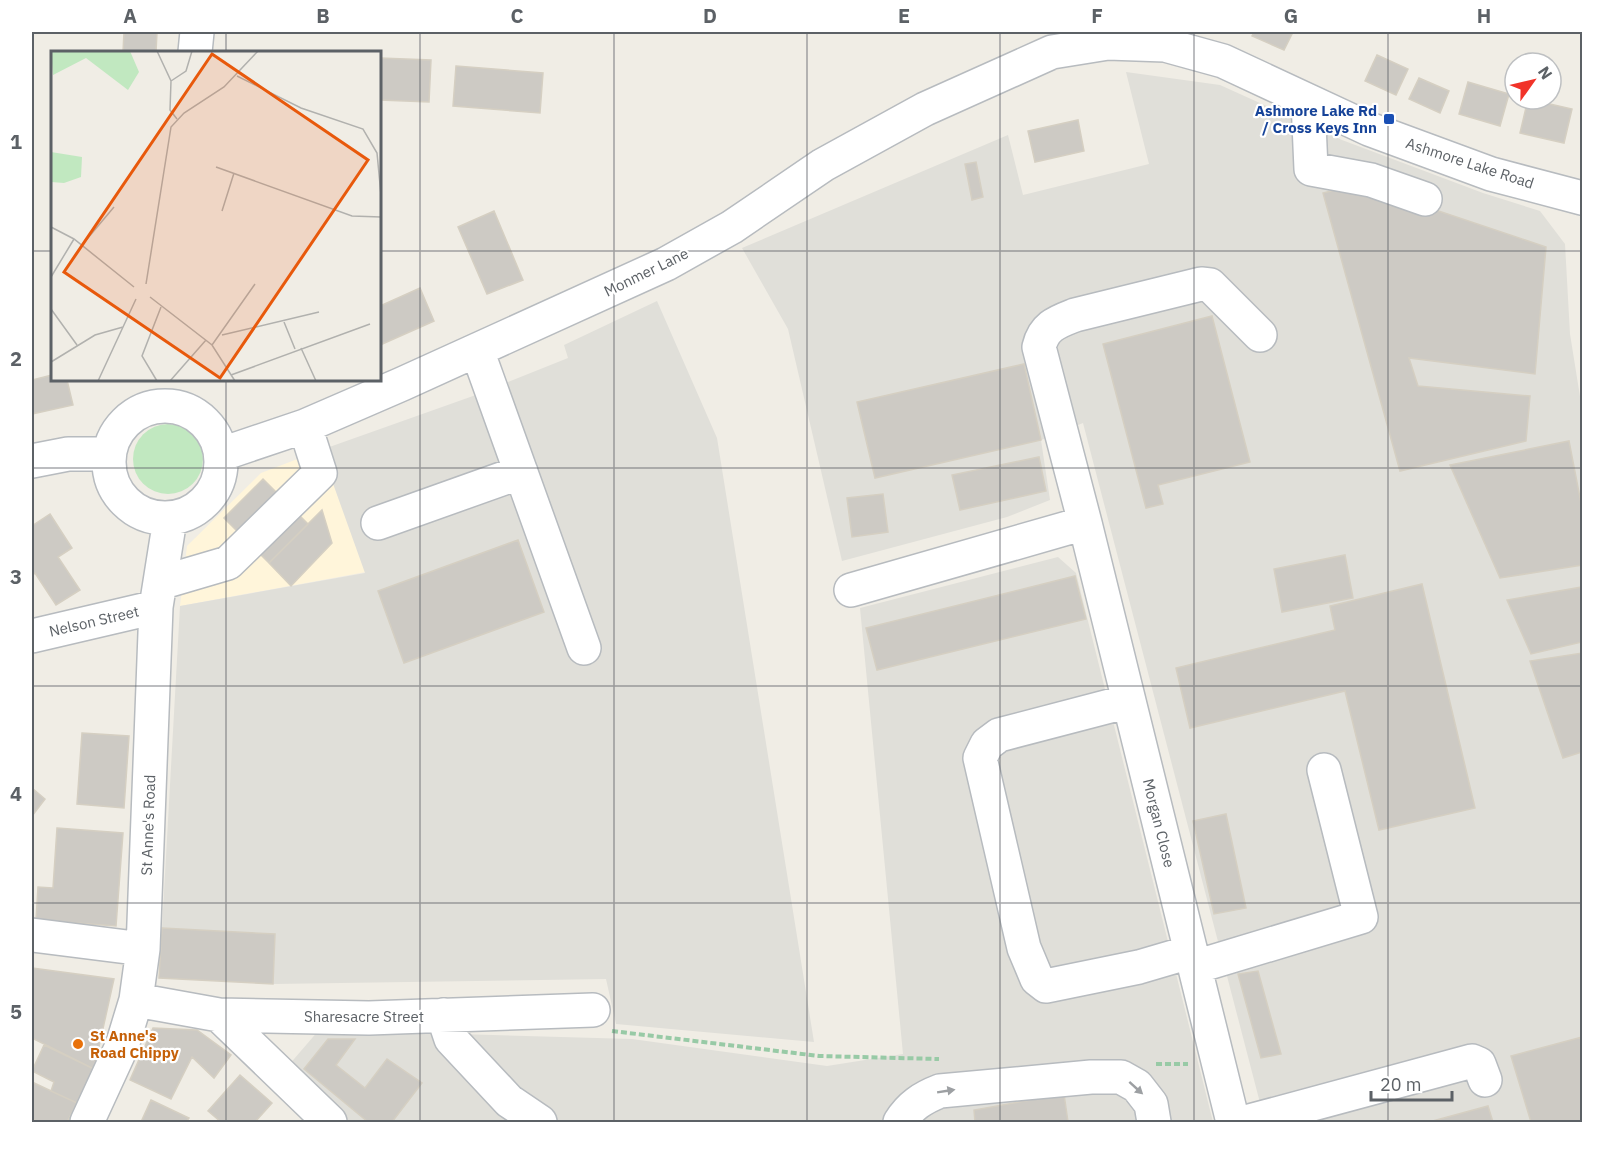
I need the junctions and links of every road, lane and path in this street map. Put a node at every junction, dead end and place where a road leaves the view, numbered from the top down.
1 (197, 32) edge
2 (1167, 38) edge
3 (195, 51) edge
4 (1052, 52) joint
5 (1308, 100) junction
6 (1582, 198) edge
7 (1425, 199) dead end
8 (1260, 335) dead end
9 (477, 350) junction
10 (165, 392) edge
11 (305, 426) junction
12 (109, 454) junction
13 (222, 454) junction
14 (32, 461) edge
15 (521, 472) junction
16 (170, 519) junction
17 (378, 523) dead end
18 (1085, 523) junction
19 (851, 590) dead end
20 (158, 595) junction
21 (32, 636) edge
22 (584, 648) dead end
23 (1129, 701) junction
24 (1324, 770) dead end
25 (32, 936) edge
26 (143, 949) junction
27 (1192, 959) junction
28 (136, 1000) junction
29 (593, 1010) joint
30 (219, 1015) junction
31 (443, 1015) junction
32 (949, 1059) dead end
33 (1148, 1064) dead end
34 (1219, 1065) junction
35 (1485, 1080) dead end
36 (87, 1122) edge
37 (330, 1122) edge
38 (540, 1122) edge
39 (900, 1122) edge
40 (1154, 1122) edge
41 (1233, 1122) edge
42 (1246, 1122) edge

1 - 3 street
2 - 4 street, Ashmore Lake Road
2 - 5 street, Ashmore Lake Road
4 - 9 street, Monmer Lane
5 - 6 street, Ashmore Lake Road
5 - 7 street
8 - 18 street, Morgan Close
9 - 11 street, Monmer Lane
9 - 15 street
10 - 12 street
10 - 13 street
11 - 13 street, Monmer Lane
11 - 20 street, Nelson Street
12 - 14 street
12 - 16 street
13 - 16 street
15 - 17 street
15 - 22 street
16 - 20 street, St Anne's Road
18 - 19 street
18 - 23 street, Morgan Close
20 - 21 street, Nelson Street
20 - 26 street, St Anne's Road
23 - 27 street, Morgan Close
23 - 27 street
24 - 27 street
25 - 26 street
26 - 28 street, St Anne's Road
27 - 34 street, Morgan Close
28 - 30 street, Sharesacre Street
28 - 36 street, St Anne's Road
29 - 31 street, Sharesacre Street
29 - 32 path
30 - 31 street, Sharesacre Street
30 - 37 street
31 - 38 street
33 - 34 path
34 - 41 street, Morgan Close
35 - 42 street
39 -> 40 street

